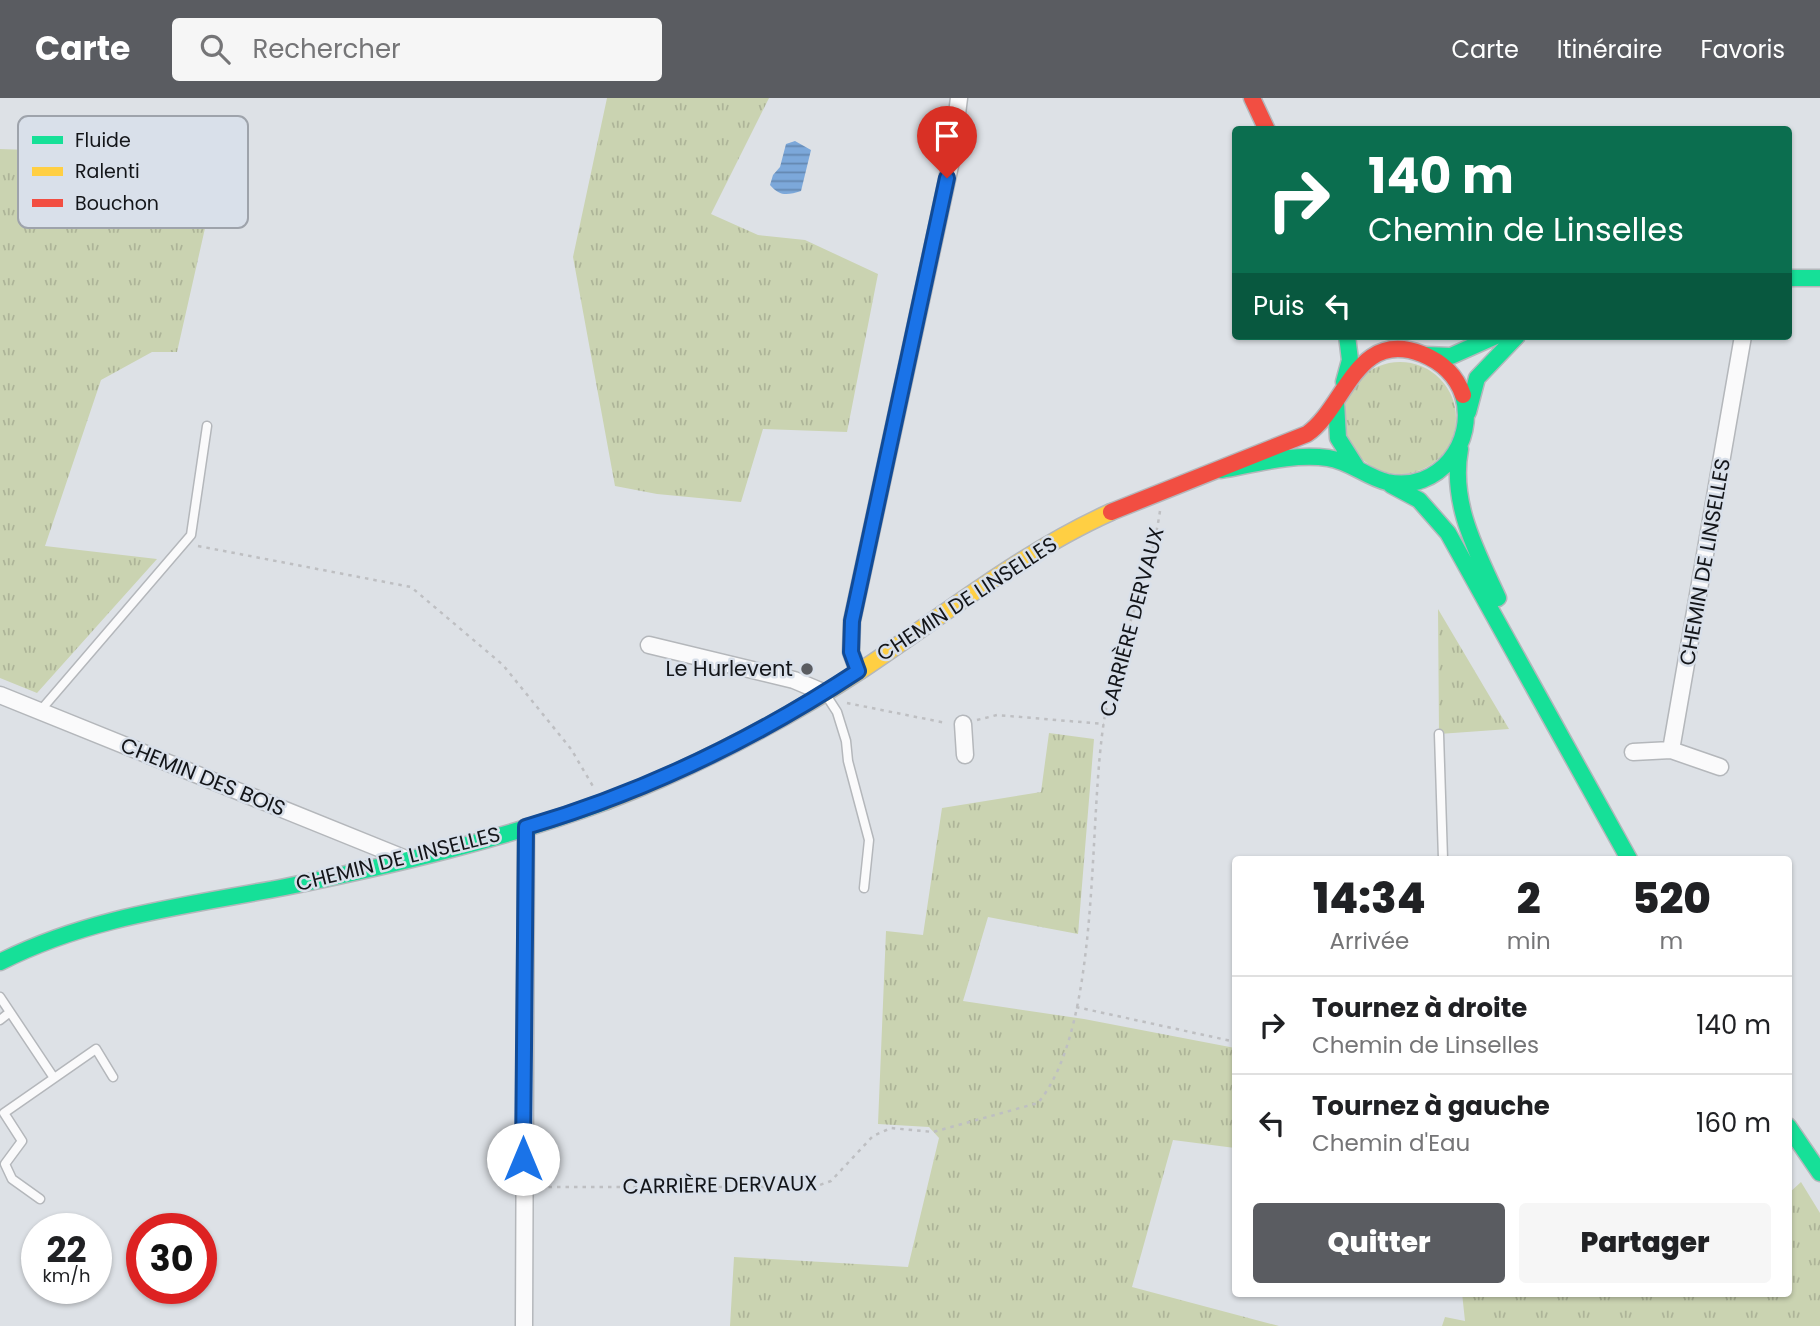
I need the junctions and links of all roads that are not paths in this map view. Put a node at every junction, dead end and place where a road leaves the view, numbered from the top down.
1 (959, 98) edge
2 (1252, 98) edge
3 (1265, 126) edge
4 (1792, 278) edge
5 (1820, 278) edge
6 (1348, 340) edge
7 (1389, 340) edge
8 (1487, 340) edge
9 (1513, 340) edge
10 (1742, 340) edge
11 (1404, 350) junction
12 (1426, 355) junction
13 (1340, 390) junction
14 (1468, 414) junction
15 (207, 426) dead end
16 (1461, 445) junction
17 (1357, 467) junction
18 (1221, 470) junction
19 (1378, 480) junction
20 (649, 645) dead end
21 (858, 671) junction
22 (825, 693) junction
23 (0, 695) edge
24 (1539, 697) junction
25 (40, 711) junction
26 (962, 724) road end
27 (1439, 734) dead end
28 (1671, 750) junction
29 (1633, 752) dead end
30 (965, 755) dead end
31 (1720, 767) dead end
32 (526, 827) junction
33 (1443, 856) edge
34 (1627, 856) edge
35 (406, 859) junction
36 (864, 888) dead end
37 (0, 962) edge
38 (0, 997) edge
39 (10, 1012) junction
40 (0, 1020) edge
41 (113, 1077) dead end
42 (54, 1078) junction
43 (1792, 1132) edge
44 (1820, 1173) edge
45 (40, 1199) dead end
46 (524, 1326) edge

1 - 21 street
2 - 3 street
4 - 5 street
6 - 13 street
7 - 11 street
8 - 12 street
9 - 14 street
10 - 28 street, CHEMIN DE LINSELLES
11 - 12 street
11 - 13 street
12 - 14 street
13 - 17 street
13 - 18 street
14 - 16 street
15 - 25 lane
16 - 19 street
16 - 24 street
17 - 18 street
17 - 19 street
18 - 21 street, CHEMIN DE LINSELLES
19 - 24 street
20 - 22 street
21 - 22 street, CHEMIN DE LINSELLES
22 - 32 street, CHEMIN DE LINSELLES
22 - 36 lane
23 - 25 street, CHEMIN DES BOIS
24 - 34 street
25 - 35 street, CHEMIN DES BOIS
26 - 30 street
27 - 33 lane
28 - 29 street
28 - 31 street
32 - 35 street, CHEMIN DE LINSELLES
32 - 46 street
35 - 37 street, CHEMIN DE LINSELLES
38 - 39 lane
39 - 40 lane
39 - 42 lane
41 - 42 lane
42 - 45 lane
43 - 44 street

